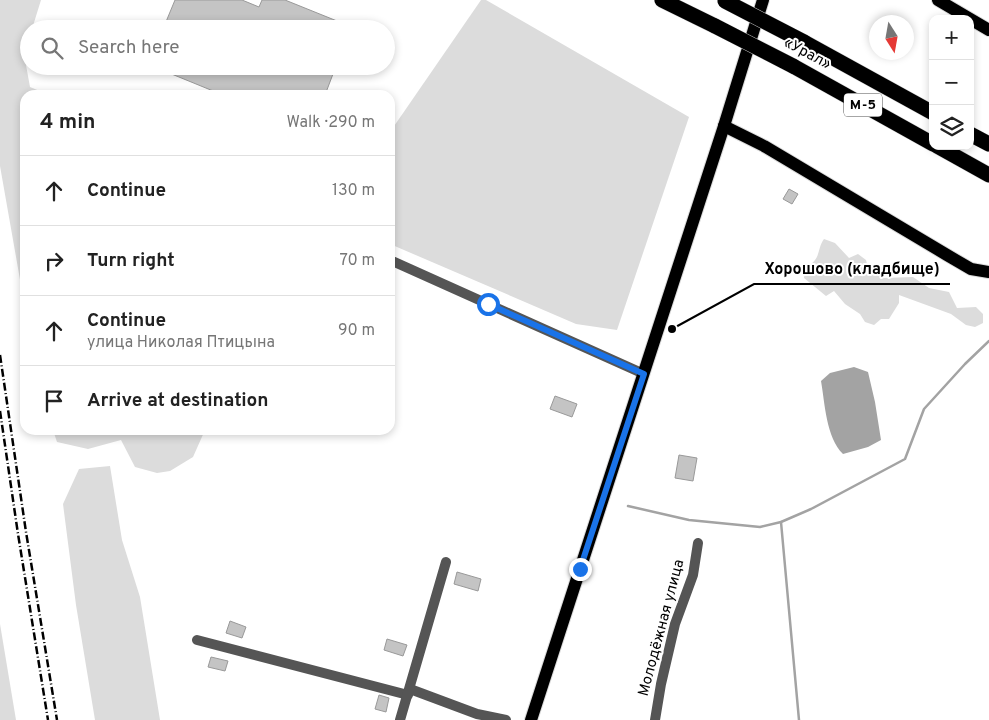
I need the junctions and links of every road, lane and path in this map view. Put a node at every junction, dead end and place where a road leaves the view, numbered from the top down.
1 (662, 0) edge
2 (724, 0) edge
3 (763, 0) edge
4 (938, 0) edge
5 (989, 30) edge
6 (929, 111) edge
7 (724, 126) junction
8 (974, 136) edge
9 (929, 142) edge
10 (989, 144) edge
11 (944, 150) edge
12 (989, 175) edge
13 (395, 262) edge
14 (989, 272) edge
15 (644, 374) junction
16 (698, 543) dead end
17 (446, 562) dead end
18 (197, 640) dead end
19 (409, 692) junction
20 (400, 720) edge
21 (506, 720) edge
22 (531, 720) edge
23 (654, 720) edge

1 - 9 highway, «Урал» / М-5, bridge
2 - 6 highway, «Урал» / М-5, bridge
3 - 7 main road
4 - 5 main road
7 - 14 main road
7 - 15 main road
8 - 10 highway
11 - 12 highway
13 - 15 street
15 - 22 main road
16 - 23 street, Молодёжная улица
17 - 19 street
18 - 19 street
19 - 20 street
19 - 21 street

